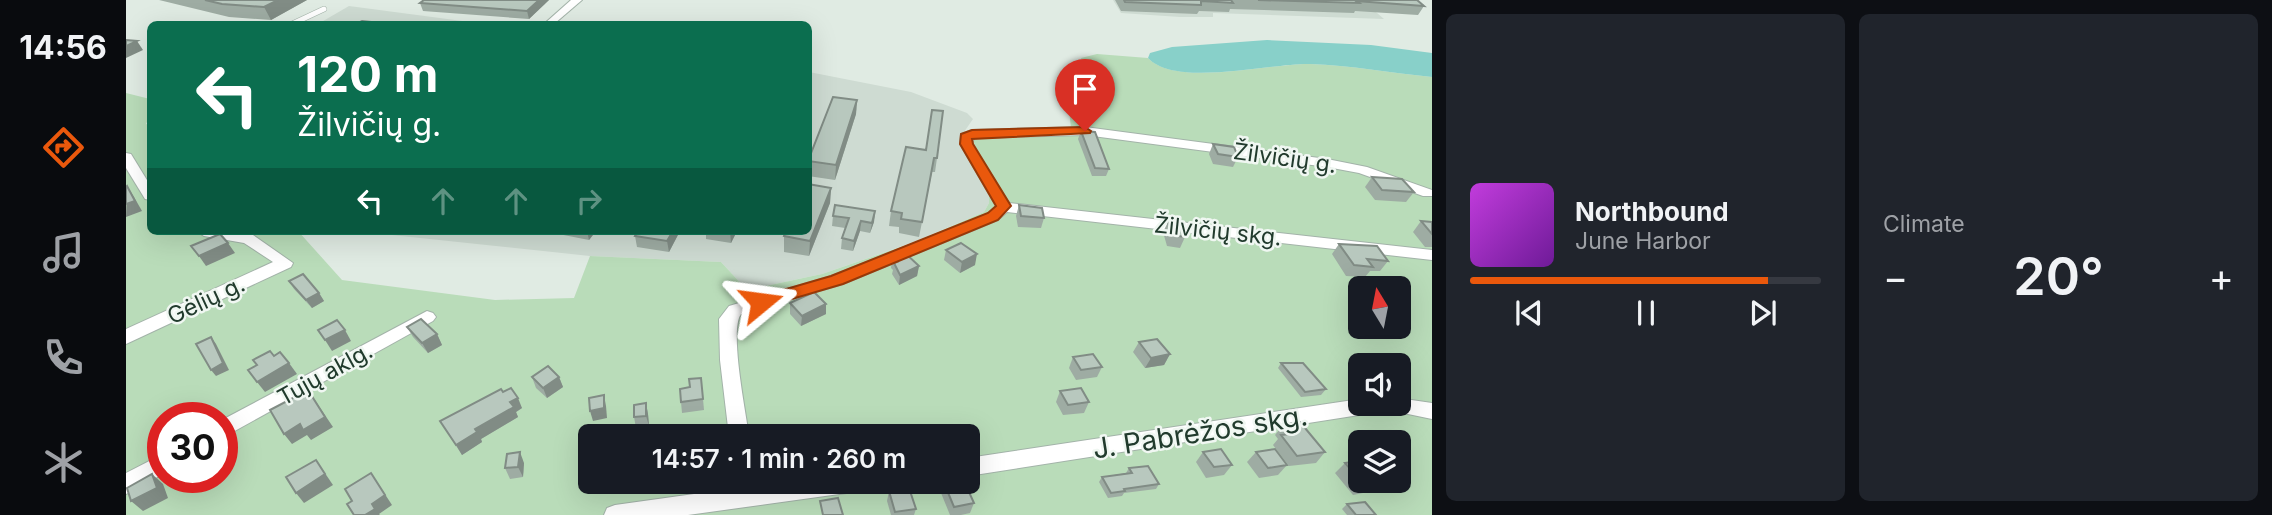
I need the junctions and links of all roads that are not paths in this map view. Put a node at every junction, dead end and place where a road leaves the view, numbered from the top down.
1 (578, 0) edge
2 (324, 9) dead end
3 (298, 21) edge
4 (553, 21) edge
5 (126, 157) edge
6 (147, 191) edge
7 (1428, 193) dead end
8 (1003, 206) junction
9 (226, 235) edge
10 (1432, 255) edge
11 (285, 263) joint
12 (427, 317) dead end
13 (126, 337) edge
14 (1432, 411) edge
15 (238, 421) edge
16 (737, 424) edge
17 (980, 465) edge
18 (147, 472) edge
19 (126, 484) edge
20 (721, 494) edge
21 (615, 515) edge

1 - 4 street
2 - 3 lane
5 - 6 street
7 - 8 street, Žilvičių g.
8 - 10 street, Žilvičių skg.
8 - 16 street
9 - 11 street
11 - 13 street, Gėlių g.
12 - 15 street, Tujų aklg.
14 - 17 street, J. Pabrėžos skg.
18 - 19 street
20 - 21 street

